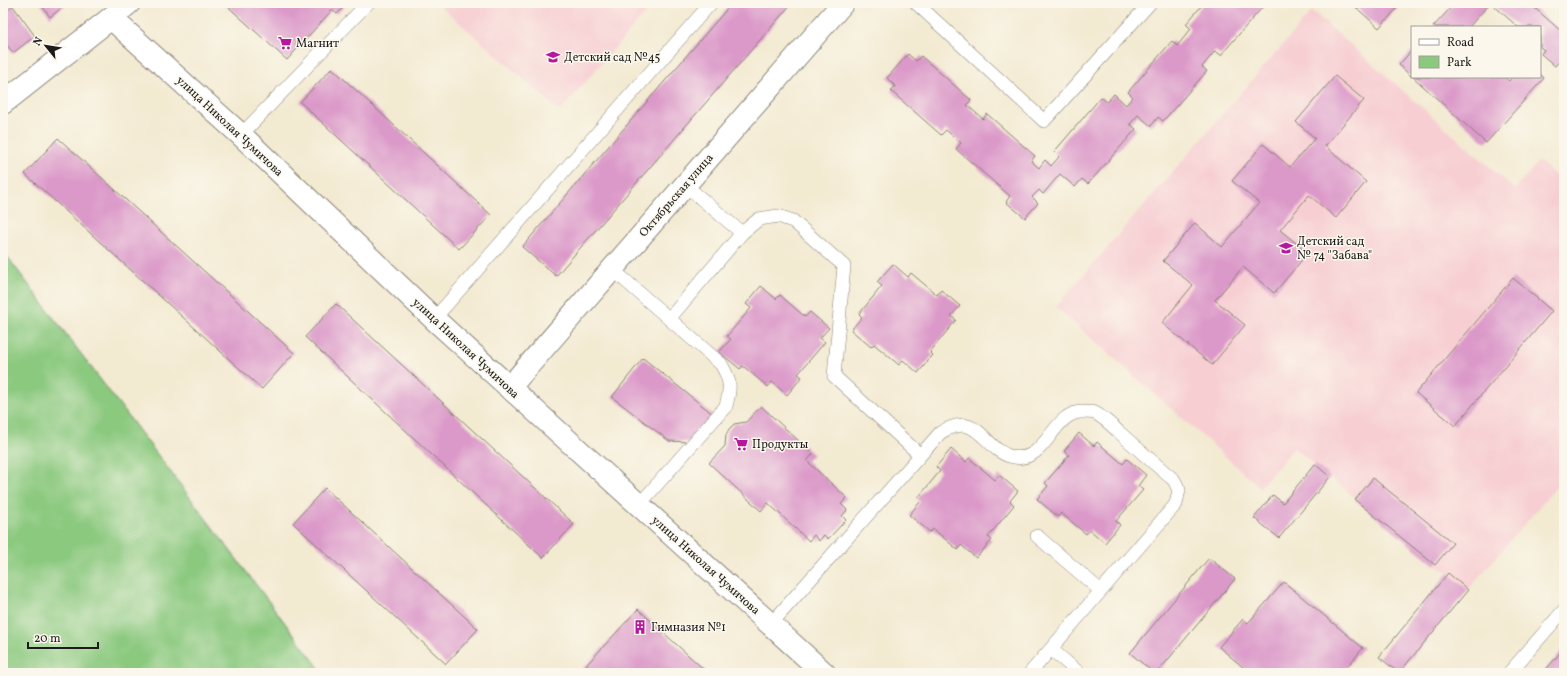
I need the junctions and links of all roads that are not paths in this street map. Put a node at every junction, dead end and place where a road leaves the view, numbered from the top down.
1 (129, 3) edge
2 (368, 3) edge
3 (711, 3) edge
4 (843, 3) edge
5 (916, 3) edge
6 (1150, 3) edge
7 (111, 18) junction
8 (3, 102) edge
9 (241, 135) junction
10 (685, 185) junction
11 (742, 233) junction
12 (612, 269) junction
13 (434, 319) junction
14 (670, 319) junction
15 (509, 388) junction
16 (920, 455) junction
17 (639, 505) junction
18 (1037, 536) dead end
19 (1101, 590) junction
20 (1564, 610) edge
21 (770, 624) junction
22 (1051, 649) junction
23 (824, 673) edge
24 (1030, 673) edge
25 (1079, 673) edge
26 (1509, 673) edge

1 - 7 street
2 - 9 lane
3 - 13 lane
4 - 10 street, Октябрьская улица
5 - 6 lane
7 - 8 street
7 - 9 street, улица Николая Чумичова
9 - 13 street, улица Николая Чумичова
10 - 11 lane
10 - 12 street, Октябрьская улица
11 - 14 lane
11 - 16 lane
12 - 14 lane
12 - 15 street, Октябрьская улица
13 - 15 street, улица Николая Чумичова
14 - 17 lane
15 - 17 street, улица Николая Чумичова
16 - 19 lane
16 - 21 lane
17 - 21 street, улица Николая Чумичова
18 - 19 lane
19 - 22 lane
20 - 26 lane
21 - 23 street, улица Николая Чумичова
22 - 24 lane
22 - 25 lane

